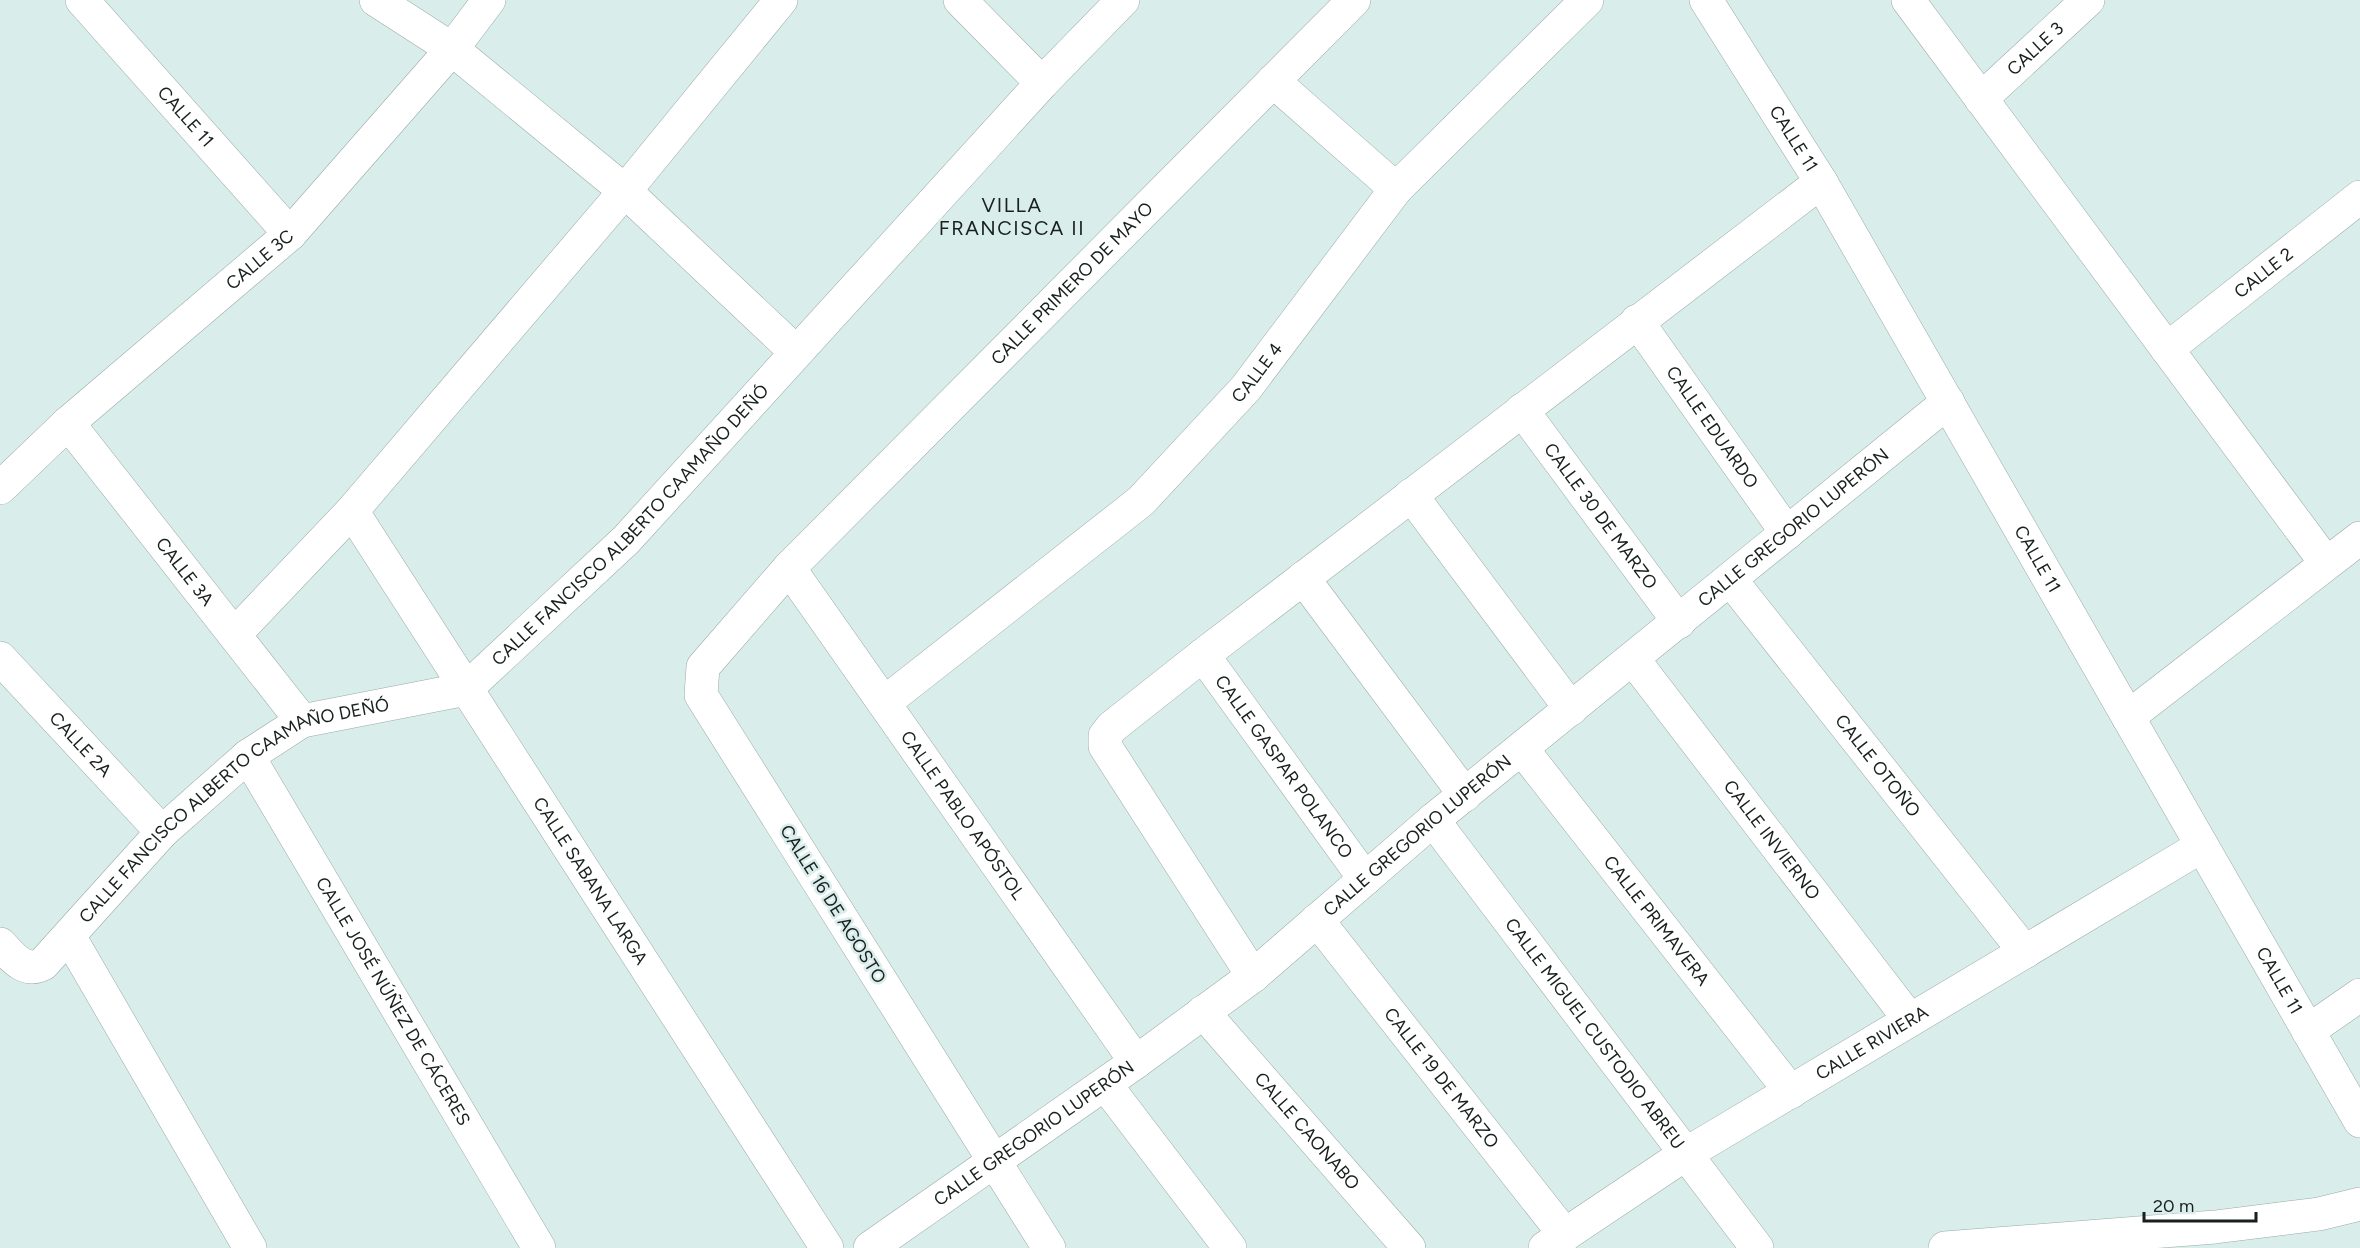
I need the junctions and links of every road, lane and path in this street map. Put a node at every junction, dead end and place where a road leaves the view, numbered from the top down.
1 (82, 0) edge
2 (376, 0) edge
3 (489, 0) edge
4 (781, 0) edge
5 (960, 0) edge
6 (1123, 0) edge
7 (1354, 0) edge
8 (1587, 0) edge
9 (1706, 0) edge
10 (1908, 0) edge
11 (2088, 0) edge
12 (452, 49) junction
13 (1273, 81) junction
14 (1042, 83) junction
15 (1982, 99) junction
16 (1821, 182) junction
17 (1396, 189) junction
18 (625, 191) junction
19 (2360, 197) edge
20 (290, 234) junction
21 (1637, 321) junction
22 (2167, 349) junction
23 (796, 352) junction
24 (1948, 402) junction
25 (1522, 410) junction
26 (68, 423) junction
27 (0, 488) edge
28 (1411, 495) junction
29 (352, 512) junction
30 (1787, 533) junction
31 (2360, 538) edge
32 (2326, 563) junction
33 (789, 568) junction
34 (1303, 578) junction
35 (1731, 579) junction
36 (1679, 622) junction
37 (235, 634) junction
38 (1203, 655) junction
39 (0, 658) edge
40 (1633, 659) junction
41 (466, 689) junction
42 (884, 703) junction
43 (1571, 709) junction
44 (2128, 717) junction
45 (302, 721) junction
46 (1522, 748) junction
47 (248, 756) junction
48 (1465, 795) junction
49 (1433, 820) junction
50 (162, 832) junction
51 (2202, 846) junction
52 (1365, 879) junction
53 (1317, 920) junction
54 (69, 936) junction
55 (0, 944) edge
56 (2025, 952) junction
57 (1253, 975) junction
58 (2360, 995) edge
59 (1203, 1012) junction
60 (1910, 1020) junction
61 (2308, 1031) junction
62 (1136, 1062) junction
63 (1105, 1084) junction
64 (1791, 1092) junction
65 (2360, 1121) edge
66 (1684, 1155) junction
67 (995, 1161) junction
68 (2360, 1204) edge
69 (1555, 1241) edge
70 (249, 1248) edge
71 (539, 1248) edge
72 (827, 1248) edge
73 (870, 1248) edge
74 (1049, 1248) edge
75 (1230, 1248) edge
76 (1409, 1248) edge
77 (1757, 1248) edge
78 (1945, 1248) edge

1 - 20 street, CALLE 11
2 - 12 street
3 - 12 street, CALLE 3C
4 - 18 street
5 - 14 street
6 - 14 street, CALLE FANCISCO ALBERTO CAAMAÑO DEÑÓ
7 - 13 street, CALLE PRIMERO DE MAYO
8 - 17 street, CALLE 4
9 - 16 street, CALLE 11
10 - 15 street
11 - 15 street, CALLE 3
12 - 18 street
12 - 20 street, CALLE 3C
13 - 17 street
13 - 33 street, CALLE PRIMERO DE MAYO
14 - 23 street, CALLE FANCISCO ALBERTO CAAMAÑO DEÑÓ
15 - 22 street
16 - 21 street
16 - 24 street, CALLE 11
17 - 42 street, CALLE 4
18 - 23 street
18 - 29 street
19 - 22 street, CALLE 2
20 - 26 street, CALLE 3C
21 - 25 street
21 - 30 street, CALLE EDUARDO
22 - 32 street
23 - 41 street, CALLE FANCISCO ALBERTO CAAMAÑO DEÑÓ
24 - 30 street, CALLE GREGORIO LUPERÓN
24 - 44 street, CALLE 11
25 - 28 street
25 - 36 street, CALLE 30 DE MARZO
26 - 27 street, CALLE 3C
26 - 37 street, CALLE 3A
28 - 34 street
28 - 43 street
29 - 37 street
29 - 41 street, CALLE SABANA LARGA
30 - 35 street, CALLE GREGORIO LUPERÓN
31 - 32 street
32 - 44 street
33 - 42 street, CALLE PABLO APÓSTOL
33 - 67 street, CALLE 16 DE AGOSTO
34 - 38 street
34 - 48 street
35 - 36 street, CALLE GREGORIO LUPERÓN
35 - 56 street, CALLE OTOÑO
36 - 40 street, CALLE GREGORIO LUPERÓN
37 - 45 street, CALLE 3A
38 - 52 street, CALLE GASPAR POLANCO
38 - 57 street
39 - 50 street, CALLE 2A
40 - 43 street, CALLE GREGORIO LUPERÓN
40 - 60 street, CALLE INVIERNO
41 - 45 street, CALLE FANCISCO ALBERTO CAAMAÑO DEÑÓ
41 - 72 street, CALLE SABANA LARGA
42 - 62 street, CALLE PABLO APÓSTOL
43 - 46 street, CALLE GREGORIO LUPERÓN
44 - 51 street, CALLE 11
45 - 47 street, CALLE FANCISCO ALBERTO CAAMAÑO DEÑÓ
46 - 48 street, CALLE GREGORIO LUPERÓN
46 - 64 street, CALLE PRIMAVERA
47 - 50 street, CALLE FANCISCO ALBERTO CAAMAÑO DEÑÓ
47 - 71 street, CALLE JOSÉ NÚÑEZ DE CÁCERES
48 - 49 street, CALLE GREGORIO LUPERÓN
49 - 52 street, CALLE GREGORIO LUPERÓN
49 - 66 street, CALLE MIGUEL CUSTODIO ABREU
50 - 54 street, CALLE FANCISCO ALBERTO CAAMAÑO DEÑÓ
51 - 56 street, CALLE RIVIERA
51 - 61 street, CALLE 11
52 - 53 street, CALLE GREGORIO LUPERÓN
53 - 57 street, CALLE GREGORIO LUPERÓN
53 - 69 street, CALLE 19 DE MARZO
54 - 55 street, CALLE FANCISCO ALBERTO CAAMAÑO DEÑÓ
54 - 70 street, CALLE FANCISCO ALBERTO CAAMAÑO DEÑÓ
56 - 60 street, CALLE RIVIERA
57 - 59 street, CALLE GREGORIO LUPERÓN
58 - 61 street
59 - 62 street, CALLE GREGORIO LUPERÓN
59 - 76 street, CALLE CAONABO
60 - 64 street, CALLE RIVIERA
61 - 65 street, CALLE 11
62 - 63 street, CALLE GREGORIO LUPERÓN
63 - 67 street, CALLE GREGORIO LUPERÓN
63 - 75 street
64 - 66 street, CALLE RIVIERA
66 - 69 street, CALLE RIVIERA
66 - 77 street, CALLE MIGUEL CUSTODIO ABREU
67 - 73 street, CALLE GREGORIO LUPERÓN
67 - 74 street, CALLE 16 DE AGOSTO
68 - 78 street

